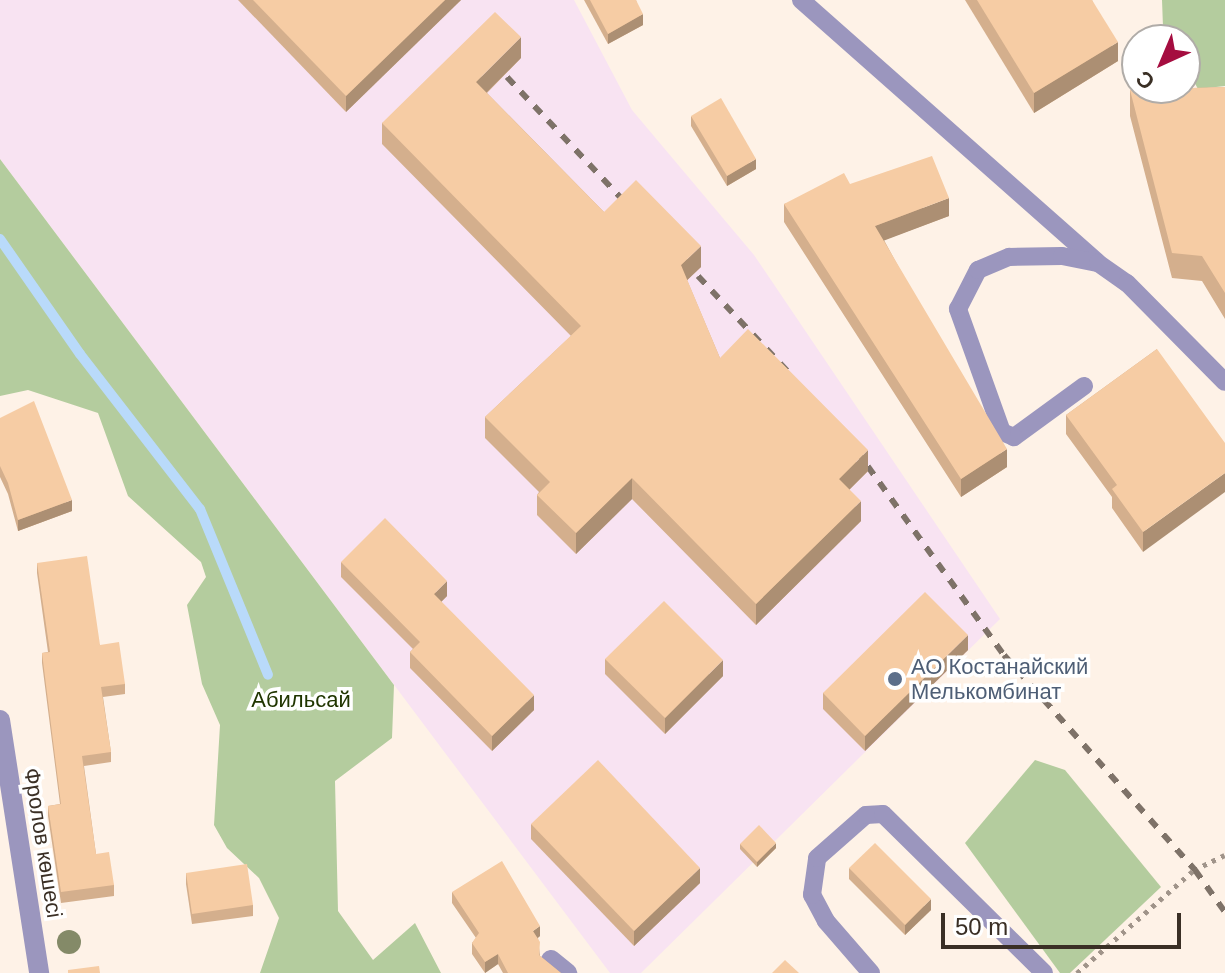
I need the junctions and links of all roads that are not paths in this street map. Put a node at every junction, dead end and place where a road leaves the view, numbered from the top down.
1 (801, 0) edge
2 (1098, 263) junction
3 (1225, 382) edge
4 (1084, 386) dead end
5 (0, 720) edge
6 (39, 973) edge
7 (871, 973) edge
8 (1044, 973) edge

1 - 2 lane
2 - 3 lane
2 - 4 lane
5 - 6 street, Фролов көшесі
7 - 8 lane

